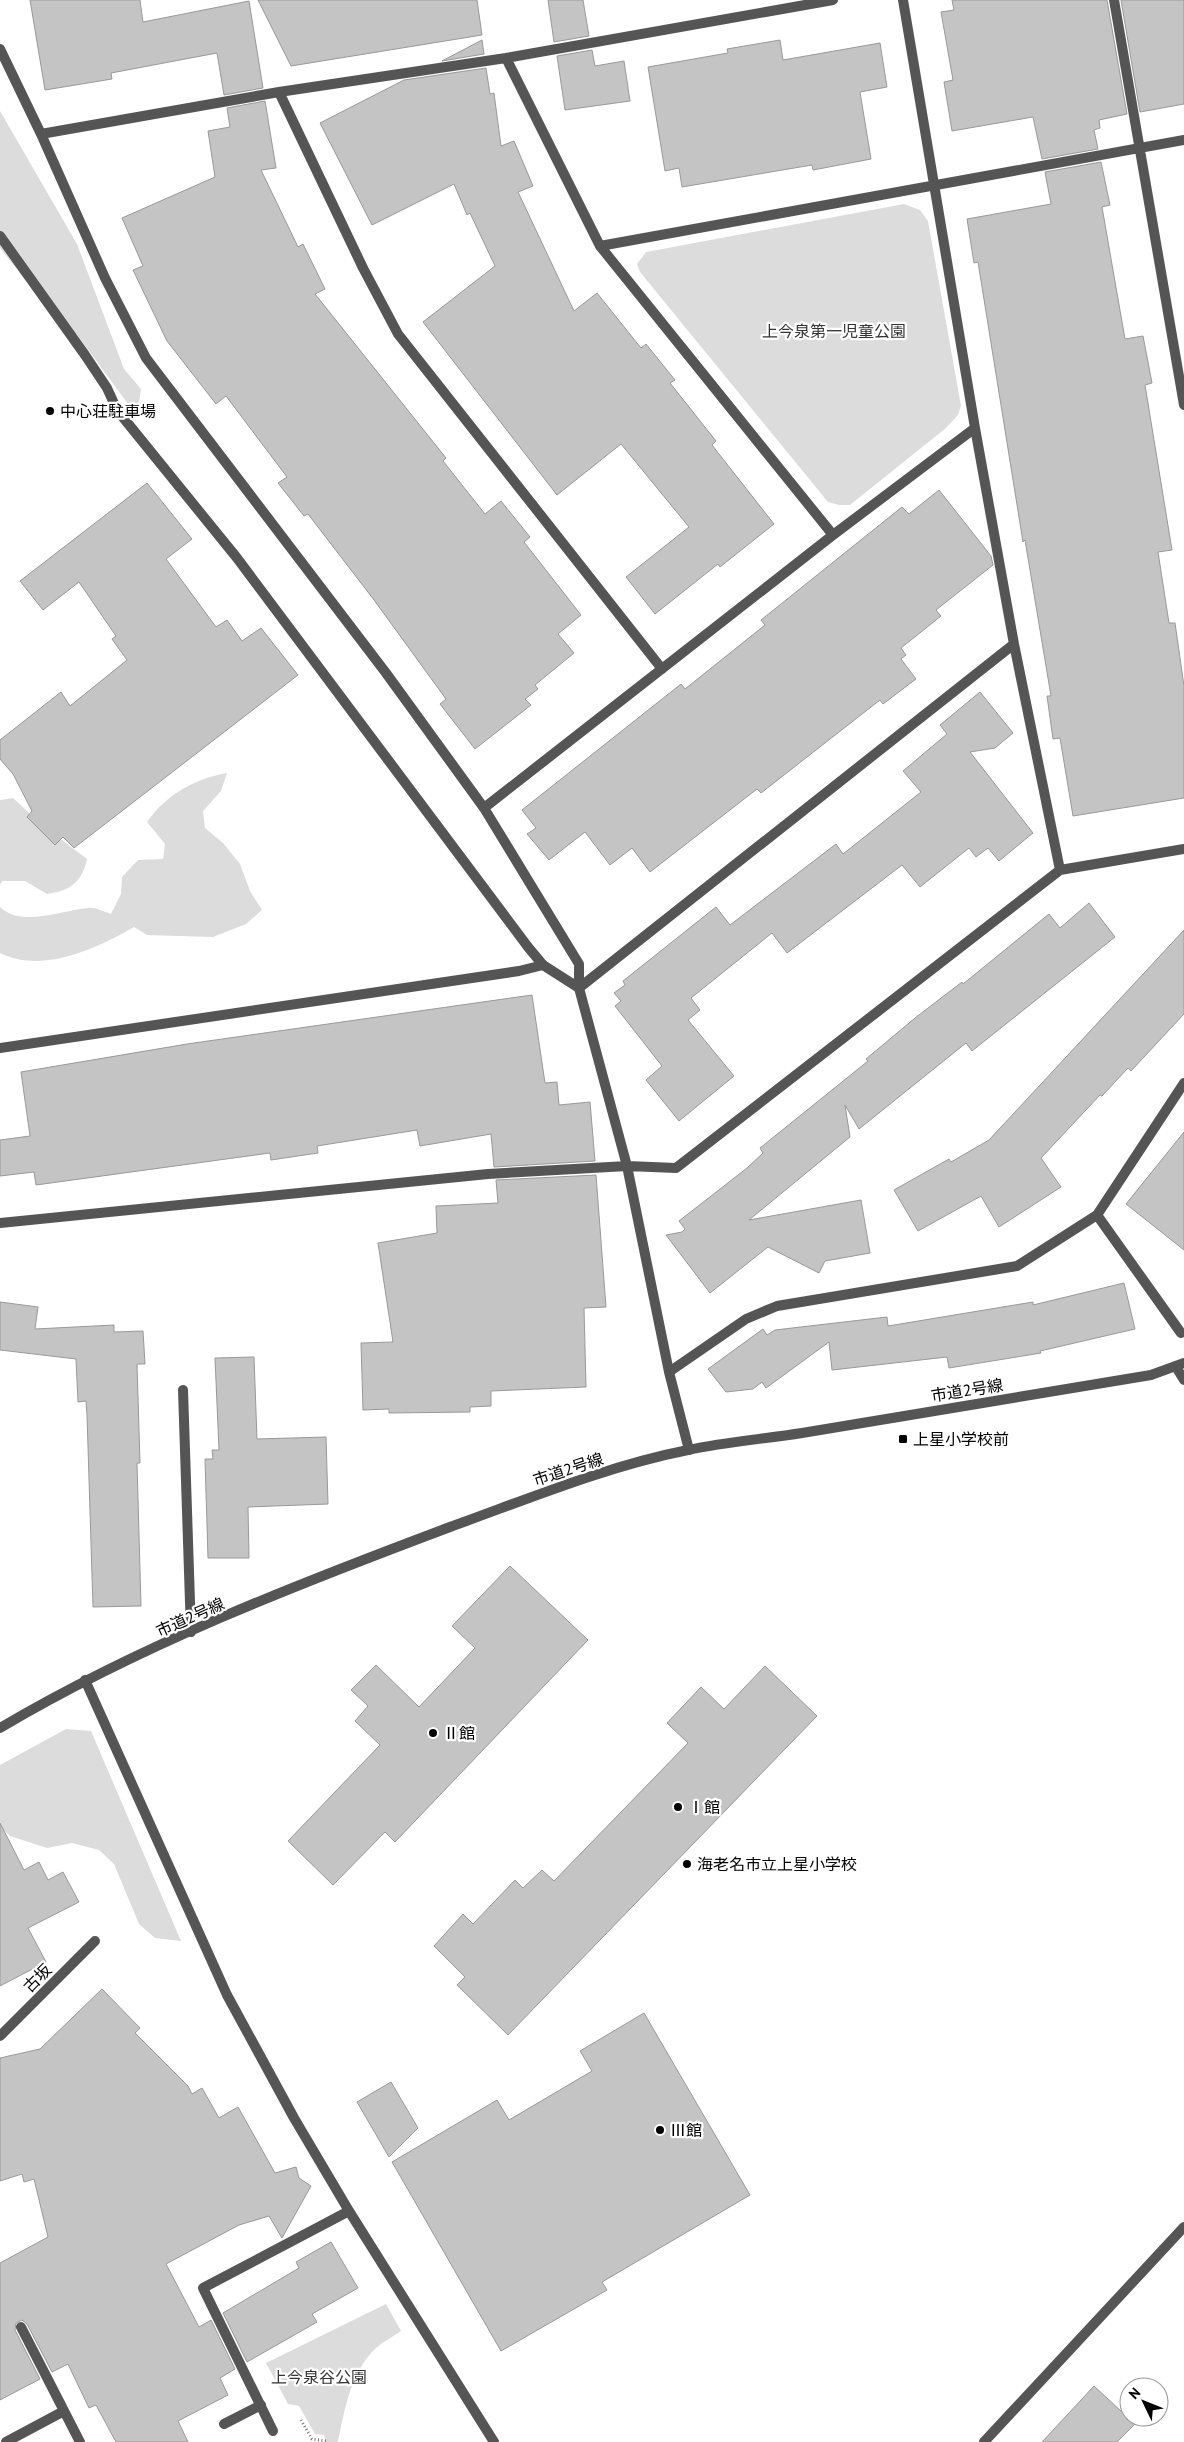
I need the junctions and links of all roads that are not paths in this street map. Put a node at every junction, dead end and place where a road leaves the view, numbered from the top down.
1 (834, 0) edge
2 (903, 0) edge
3 (1114, 0) edge
4 (0, 49) edge
5 (506, 58) junction
6 (279, 92) junction
7 (41, 134) junction
8 (1184, 140) edge
9 (1139, 148) junction
10 (935, 186) junction
11 (0, 236) edge
12 (600, 246) junction
13 (1184, 405) edge
14 (975, 428) junction
15 (833, 535) junction
16 (1014, 644) junction
17 (662, 669) junction
18 (484, 808) junction
19 (1184, 849) edge
20 (1060, 870) junction
21 (544, 965) junction
22 (579, 988) junction
23 (0, 1048) edge
24 (1184, 1083) edge
25 (627, 1166) junction
26 (1097, 1216) junction
27 (0, 1223) edge
28 (1180, 1333) dead end
29 (1180, 1365) edge
30 (669, 1372) junction
31 (1184, 1380) edge
32 (183, 1390) dead end
33 (689, 1450) junction
34 (191, 1632) junction
35 (85, 1680) junction
36 (0, 1728) edge
37 (95, 1942) dead end
38 (1, 2034) edge
39 (349, 2211) junction
40 (1184, 2226) edge
41 (21, 2326) dead end
42 (260, 2405) junction
43 (64, 2411) junction
44 (224, 2424) dead end
45 (273, 2431) dead end
46 (493, 2440) edge
47 (6, 2442) edge
48 (80, 2442) edge
49 (984, 2442) edge

1 - 5 street
2 - 10 street
3 - 9 street
4 - 7 street
5 - 6 street
5 - 12 street
6 - 7 street
6 - 17 street
7 - 18 street
8 - 9 street
9 - 10 street
9 - 13 street
10 - 12 street
10 - 14 street
11 - 21 street
12 - 15 street
14 - 15 street
14 - 16 street
15 - 17 street
16 - 20 street
16 - 22 street
17 - 18 street
18 - 22 street
19 - 20 street
20 - 25 street
21 - 22 street
21 - 23 street
22 - 25 street
24 - 26 street
25 - 27 street
25 - 30 street
26 - 28 street
26 - 30 street
29 - 31 street
29 - 33 street, 市道2号線
30 - 33 street
32 - 34 street
33 - 34 street, 市道2号線
34 - 35 street, 市道2号線
35 - 36 street, 市道2号線
35 - 39 street
37 - 38 street, 古坂
39 - 42 street
39 - 46 street
40 - 49 street
41 - 43 street
42 - 44 street
42 - 45 street
43 - 47 street
43 - 48 street

